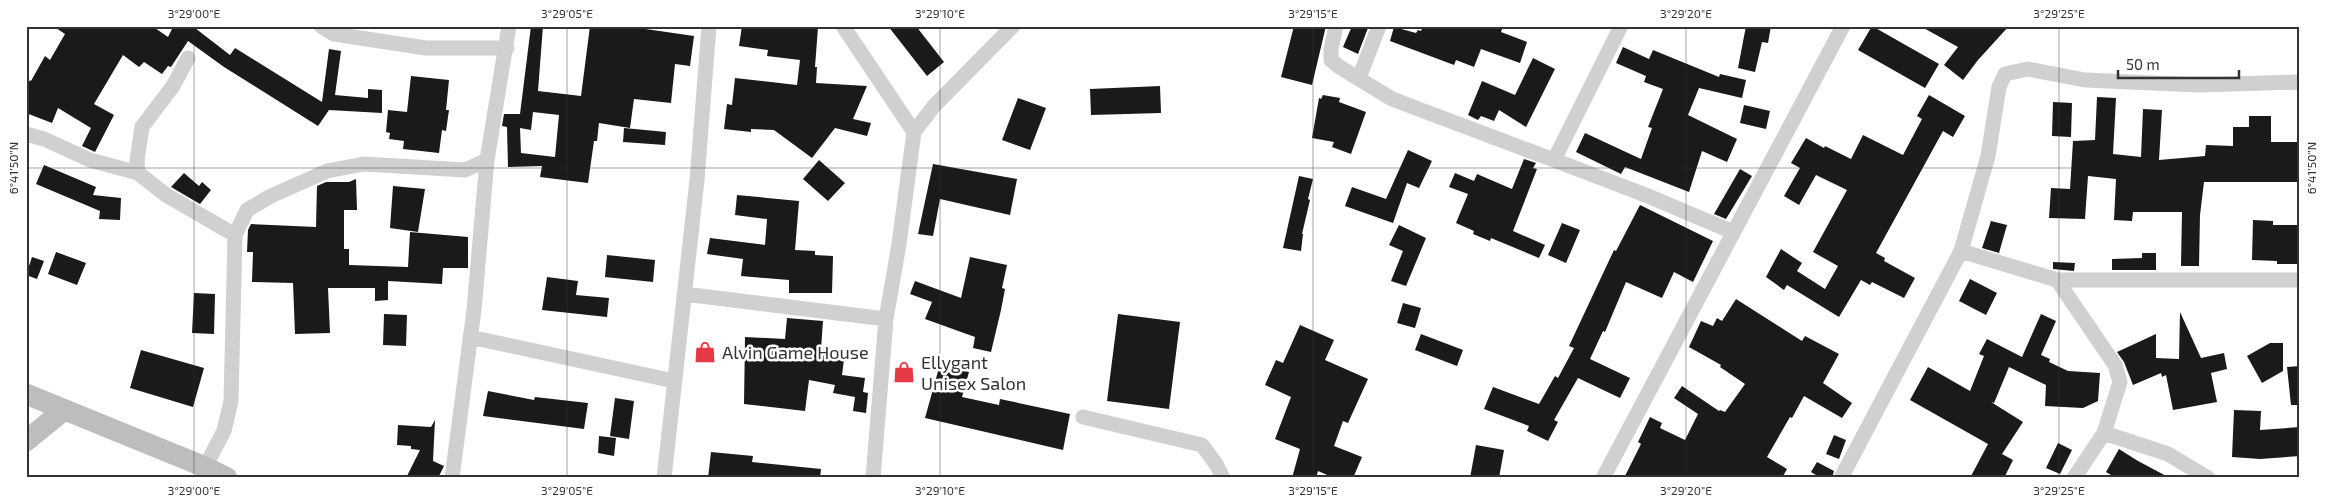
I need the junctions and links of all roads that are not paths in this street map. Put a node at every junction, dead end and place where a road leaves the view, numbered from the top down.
1 (321, 26) edge
2 (509, 26) edge
3 (709, 26) edge
4 (843, 26) edge
5 (1013, 26) edge
6 (1336, 26) edge
7 (1379, 26) edge
8 (1622, 26) edge
9 (1843, 26) edge
10 (507, 48) junction
11 (188, 58) dead end
12 (1359, 78) junction
13 (2300, 82) edge
14 (914, 132) junction
15 (26, 134) edge
16 (488, 160) junction
17 (1554, 160) junction
18 (138, 173) junction
19 (1733, 232) junction
20 (235, 235) junction
21 (1961, 251) junction
22 (2057, 280) junction
23 (2300, 280) edge
24 (684, 294) junction
25 (886, 319) junction
26 (470, 337) junction
27 (674, 381) junction
28 (26, 394) edge
29 (64, 410) junction
30 (1083, 417) dead end
31 (2104, 433) junction
32 (26, 441) edge
33 (205, 466) junction
34 (227, 478) edge
35 (452, 478) edge
36 (664, 478) edge
37 (873, 478) edge
38 (1223, 478) edge
39 (1603, 478) edge
40 (1841, 478) edge
41 (2074, 478) edge
42 (2208, 478) edge

1 - 10 street
2 - 10 street
3 - 24 street
4 - 14 street
5 - 14 street
6 - 12 street
7 - 12 street
8 - 17 street
9 - 19 street
10 - 16 street
11 - 18 street
12 - 17 street
13 - 21 street
14 - 25 street
15 - 18 street
16 - 20 street
16 - 26 street
17 - 19 street
18 - 20 street
19 - 39 street
20 - 33 street
21 - 22 street
21 - 40 street
22 - 23 street
22 - 31 street
24 - 25 street
24 - 27 street
25 - 37 street
26 - 27 street
26 - 35 street
27 - 36 street
28 - 29 street
29 - 32 street
29 - 33 street
30 - 38 street
31 - 41 street
31 - 42 street
33 - 34 street

